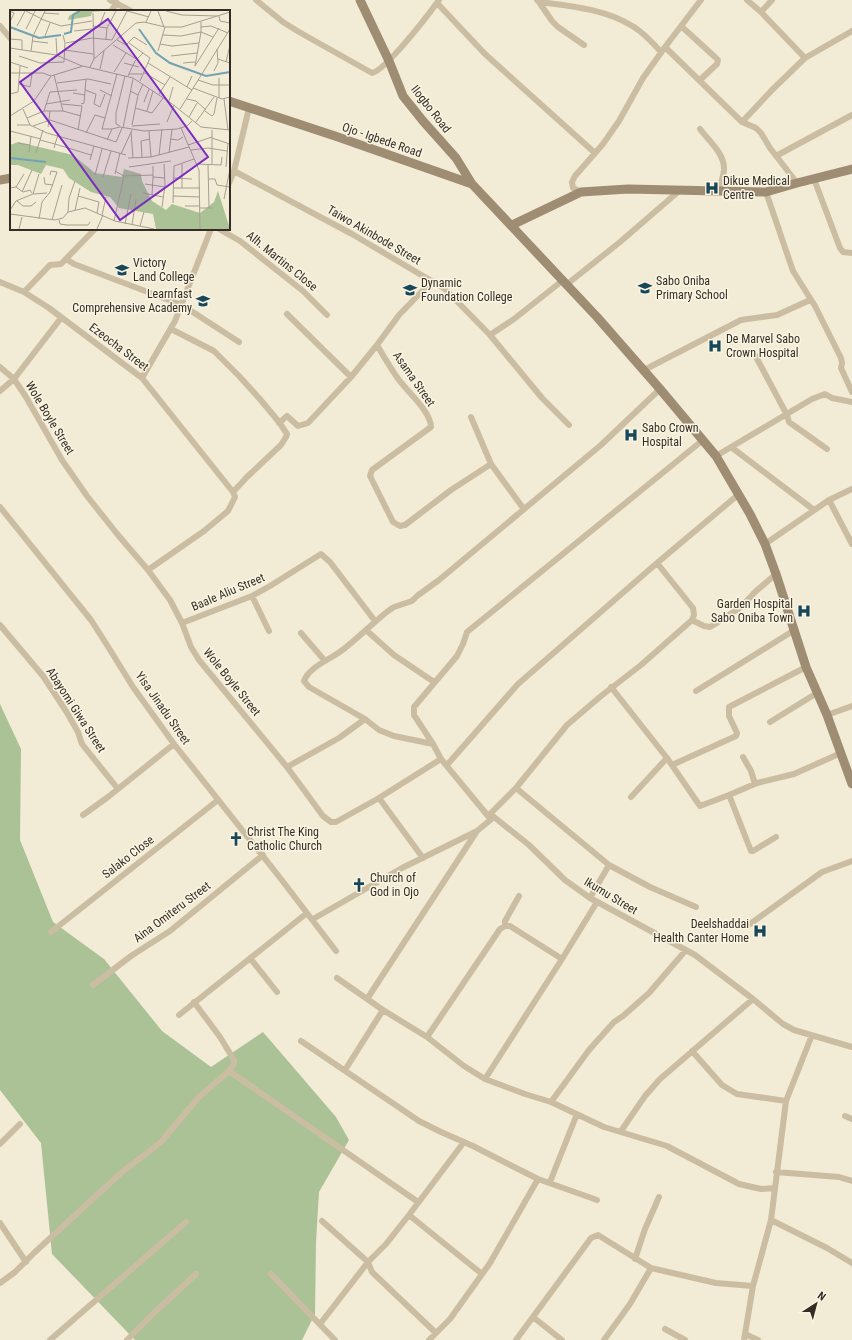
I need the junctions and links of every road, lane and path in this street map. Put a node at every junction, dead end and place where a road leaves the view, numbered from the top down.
1 (110, 0) edge
2 (256, 0) edge
3 (361, 0) edge
4 (700, 0) edge
5 (747, 0) edge
6 (772, 0) edge
7 (538, 1) edge
8 (438, 2) edge
9 (117, 3) junction
10 (112, 10) edge
11 (129, 10) edge
12 (761, 12) junction
13 (0, 26) edge
14 (681, 26) junction
15 (852, 31) edge
16 (10, 38) edge
17 (584, 45) dead end
18 (663, 50) junction
19 (805, 58) junction
20 (389, 61) junction
21 (700, 80) junction
22 (230, 101) edge
23 (249, 108) junction
24 (852, 115) edge
25 (742, 122) junction
26 (700, 130) dead end
27 (595, 153) junction
28 (776, 156) junction
29 (852, 169) edge
30 (234, 171) junction
31 (10, 178) edge
32 (814, 179) junction
33 (0, 180) edge
34 (230, 181) edge
35 (797, 183) junction
36 (472, 184) junction
37 (679, 191) junction
38 (581, 192) junction
39 (722, 192) junction
40 (766, 192) junction
41 (512, 225) junction
42 (94, 230) edge
43 (211, 230) edge
44 (221, 230) edge
45 (852, 253) edge
46 (63, 262) junction
47 (432, 281) junction
48 (0, 282) edge
49 (564, 283) junction
50 (24, 292) junction
51 (810, 300) junction
52 (182, 305) junction
53 (287, 314) dead end
54 (327, 315) dead end
55 (62, 318) junction
56 (173, 326) junction
57 (490, 335) junction
58 (239, 342) dead end
59 (377, 345) junction
60 (755, 355) dead end
61 (0, 367) edge
62 (644, 370) junction
63 (351, 377) junction
64 (142, 378) junction
65 (14, 379) junction
66 (660, 389) junction
67 (0, 391) edge
68 (852, 392) edge
69 (852, 402) edge
70 (787, 415) junction
71 (471, 417) dead end
72 (279, 422) junction
73 (569, 425) dead end
74 (702, 440) junction
75 (731, 447) junction
76 (827, 449) dead end
77 (716, 456) junction
78 (491, 464) junction
79 (852, 489) edge
80 (233, 492) junction
81 (739, 494) junction
82 (829, 500) junction
83 (0, 507) edge
84 (523, 508) junction
85 (814, 510) junction
86 (765, 544) junction
87 (852, 544) edge
88 (656, 563) junction
89 (148, 570) junction
90 (776, 574) junction
91 (252, 596) junction
92 (692, 620) junction
93 (375, 621) junction
94 (182, 623) junction
95 (0, 625) edge
96 (366, 630) junction
97 (268, 631) dead end
98 (793, 631) junction
99 (301, 633) dead end
100 (325, 661) junction
101 (806, 667) junction
102 (434, 682) junction
103 (611, 687) junction
104 (696, 691) dead end
105 (817, 693) junction
106 (852, 706) edge
107 (827, 715) junction
108 (365, 718) junction
109 (770, 722) dead end
110 (174, 744) junction
111 (433, 744) junction
112 (841, 753) junction
113 (743, 757) dead end
114 (667, 758) junction
115 (441, 759) junction
116 (672, 765) junction
117 (446, 766) junction
118 (287, 767) junction
119 (755, 784) junction
120 (852, 784) edge
121 (516, 788) junction
122 (118, 789) junction
123 (729, 795) junction
124 (631, 797) dead end
125 (379, 798) junction
126 (218, 800) junction
127 (83, 815) dead end
128 (491, 816) junction
129 (477, 831) junction
130 (776, 837) dead end
131 (263, 855) junction
132 (423, 858) junction
133 (852, 861) edge
134 (610, 865) junction
135 (519, 896) dead end
136 (590, 898) junction
137 (597, 902) junction
138 (696, 907) dead end
139 (307, 913) junction
140 (313, 919) junction
141 (750, 924) dead end
142 (504, 926) junction
143 (51, 932) dead end
144 (336, 950) dead end
145 (686, 950) junction
146 (250, 958) junction
147 (562, 959) junction
148 (337, 978) dead end
149 (93, 985) dead end
150 (277, 992) dead end
151 (753, 998) junction
152 (367, 999) junction
153 (194, 1002) junction
154 (383, 1010) junction
155 (179, 1015) dead end
156 (812, 1035) junction
157 (427, 1037) junction
158 (301, 1041) dead end
159 (852, 1047) edge
160 (692, 1051) junction
161 (345, 1070) junction
162 (229, 1071) junction
163 (485, 1078) junction
164 (786, 1101) junction
165 (551, 1102) junction
166 (577, 1114) junction
167 (846, 1116) dead end
168 (852, 1119) edge
169 (20, 1124) dead end
170 (621, 1131) junction
171 (464, 1142) junction
172 (0, 1144) edge
173 (776, 1172) junction
174 (538, 1179) junction
175 (852, 1181) edge
176 (550, 1182) junction
177 (775, 1188) junction
178 (660, 1197) dead end
179 (597, 1200) dead end
180 (418, 1202) junction
181 (409, 1215) junction
182 (771, 1220) junction
183 (322, 1221) dead end
184 (186, 1222) dead end
185 (0, 1223) edge
186 (635, 1258) junction
187 (26, 1262) junction
188 (368, 1262) junction
189 (852, 1263) edge
190 (651, 1268) junction
191 (196, 1274) dead end
192 (271, 1274) dead end
193 (482, 1274) junction
194 (0, 1283) edge
195 (754, 1286) junction
196 (533, 1318) junction
197 (320, 1324) junction
198 (665, 1329) dead end
199 (436, 1333) junction
200 (744, 1337) edge
201 (50, 1340) edge
202 (127, 1340) edge
203 (335, 1340) edge
204 (429, 1340) edge
205 (516, 1340) edge
206 (562, 1340) edge
207 (604, 1340) edge
208 (685, 1340) edge
209 (758, 1340) edge

1 - 9 street
2 - 20 street
3 - 20 main road, Ilogbo Road
4 - 14 street
5 - 12 street
6 - 12 street
7 - 17 street
7 - 18 street
8 - 20 street
8 - 27 street
9 - 10 street
9 - 11 street
12 - 19 street
13 - 16 street
14 - 18 street
14 - 21 street
15 - 19 street
18 - 21 street
18 - 27 street
19 - 25 street
20 - 36 main road, Ilogbo Road
21 - 25 street
22 - 23 main road, Ojo - Igbede Road
23 - 30 street
23 - 36 main road, Ojo - Igbede Road
24 - 28 street
25 - 28 street
26 - 39 street
27 - 38 street
28 - 35 street
29 - 32 main road
30 - 34 street
30 - 47 street, Taiwo Akinbode Street
31 - 33 main road
32 - 35 main road
32 - 45 street
35 - 40 main road
36 - 41 main road, Ojo - Igbede Road
37 - 38 main road
37 - 39 main road
37 - 49 street
38 - 41 main road
39 - 40 main road
40 - 51 street
41 - 49 main road, Ojo - Igbede Road
42 - 46 street
43 - 52 street
44 - 54 street, Alh. Martins Close
46 - 50 street
46 - 52 street
47 - 57 street, Taiwo Akinbode Street
47 - 59 street
48 - 50 street, Ezeocha Street
49 - 57 street
49 - 62 main road, Ojo - Igbede Road
50 - 55 street, Ezeocha Street
51 - 62 street
51 - 68 street
52 - 56 street
52 - 58 street
53 - 63 street
55 - 64 street, Ezeocha Street
55 - 65 street
56 - 64 street
56 - 72 street
57 - 73 street, Taiwo Akinbode Street
59 - 63 street
59 - 78 street, Asama Street
60 - 70 street
61 - 65 street, Wole Boyle Street
62 - 66 main road, Ojo - Igbede Road
63 - 72 street
64 - 80 street, Ezeocha Street
65 - 67 street
65 - 89 street, Wole Boyle Street
66 - 74 main road, Ojo - Igbede Road
66 - 84 street
69 - 70 street
70 - 75 street
70 - 76 street
71 - 78 street
72 - 80 street
74 - 77 main road, Ojo - Igbede Road
74 - 102 street
75 - 77 street
75 - 85 street
77 - 81 main road, Ojo - Igbede Road
78 - 84 street
79 - 82 street
80 - 89 street
81 - 86 main road, Ojo - Igbede Road
81 - 88 street
82 - 85 street
82 - 87 street
83 - 110 street, Yisa Jinadu Street
84 - 93 street
85 - 86 street
86 - 90 main road, Ojo - Igbede Road
88 - 92 street
88 - 117 street
89 - 94 street, Wole Boyle Street
90 - 92 street
90 - 98 main road, Ojo - Igbede Road
91 - 93 street, Baale Aliu Street
91 - 94 street, Baale Aliu Street
91 - 97 street
92 - 103 street
93 - 96 street
94 - 118 street, Wole Boyle Street
95 - 122 street, Abayomi Giwa Street
96 - 100 street
96 - 102 street
98 - 101 main road, Ojo - Igbede Road
98 - 104 street
99 - 100 street
100 - 108 street
101 - 105 main road, Ojo - Igbede Road
101 - 116 street
102 - 111 street, Ikumu Street
103 - 114 street
103 - 121 street
105 - 107 main road, Ojo - Igbede Road
105 - 109 street
106 - 107 street
107 - 112 main road, Ojo - Igbede Road
108 - 111 street
108 - 118 street
110 - 122 street
110 - 126 street, Yisa Jinadu Street
111 - 115 street, Ikumu Street
112 - 119 street
112 - 120 main road, Ojo - Igbede Road
113 - 119 street
114 - 116 street
114 - 124 street
115 - 117 street, Ikumu Street
115 - 125 street, Wole Boyle Street
116 - 123 street
117 - 128 street, Ikumu Street
118 - 125 street, Wole Boyle Street
119 - 123 street
121 - 128 street
121 - 134 street
122 - 127 street
123 - 130 street
125 - 132 street
126 - 131 street, Yisa Jinadu Street
126 - 143 street, Salako Close
128 - 129 street
128 - 136 street, Ikumu Street
129 - 132 street
129 - 152 street
131 - 139 street, Yisa Jinadu Street
131 - 149 street, Aina Omiteru Street
132 - 140 street
133 - 141 street
134 - 136 street
134 - 138 street
135 - 142 street
136 - 137 street, Ikumu Street
137 - 145 street, Ikumu Street
137 - 147 street
139 - 140 street, Yisa Jinadu Street
139 - 146 street
140 - 144 street, Yisa Jinadu Street
142 - 147 street
142 - 157 street
145 - 151 street, Ikumu Street
145 - 165 street
146 - 150 street
146 - 153 street
147 - 163 street
148 - 152 street
151 - 156 street, Ikumu Street
151 - 160 street
152 - 154 street
153 - 155 street
153 - 162 street
154 - 157 street
154 - 161 street
156 - 159 street, Ikumu Street
156 - 164 street
157 - 163 street
158 - 161 street
160 - 164 street
160 - 170 street
161 - 171 street
162 - 180 street
162 - 187 street
163 - 165 street
164 - 173 street
165 - 166 street
166 - 170 street
166 - 176 street
167 - 168 street
169 - 172 street
170 - 177 street
171 - 174 street
171 - 180 street
173 - 175 street
173 - 177 street
174 - 176 street
174 - 193 street
176 - 179 street
177 - 182 street
178 - 186 street
180 - 181 street
181 - 188 street
181 - 193 street
182 - 189 street
182 - 195 street
183 - 188 street
184 - 201 street
185 - 187 street
186 - 190 street
186 - 196 street
187 - 194 street
188 - 197 street
188 - 199 street
190 - 195 street
190 - 207 street
191 - 202 street
192 - 197 street
193 - 199 street
195 - 200 street
196 - 205 street
196 - 206 street
197 - 203 street
198 - 208 street
199 - 204 street
200 - 209 street

